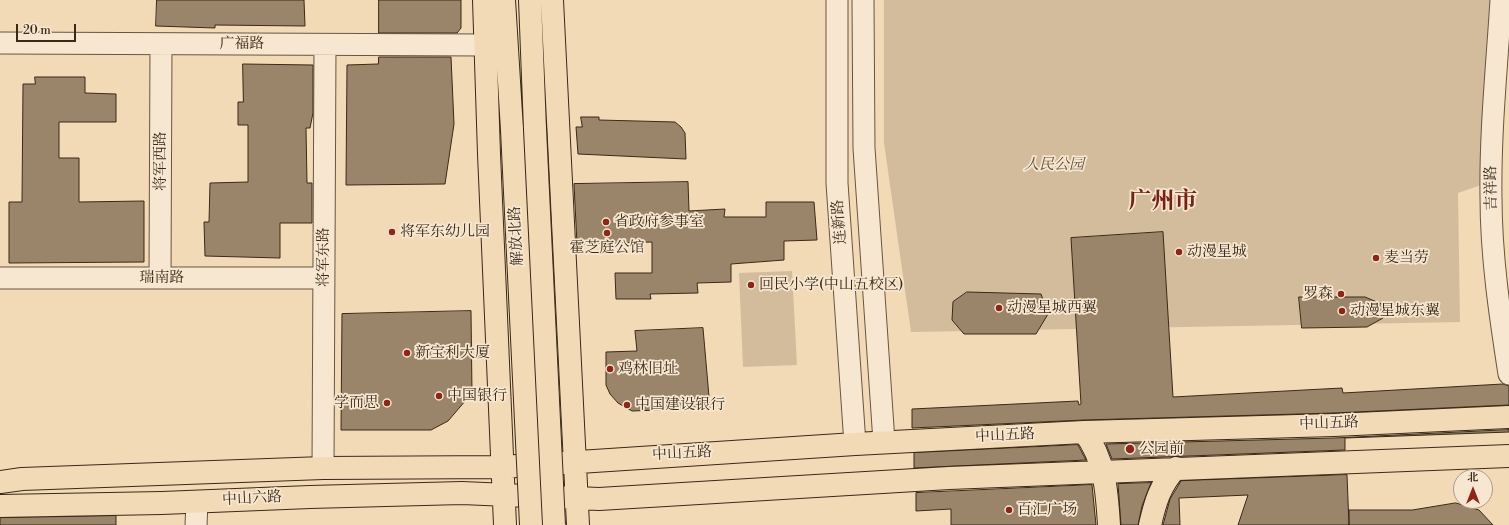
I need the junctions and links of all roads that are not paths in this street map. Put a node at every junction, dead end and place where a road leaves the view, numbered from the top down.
1 (484, 0) edge
2 (504, 0) edge
3 (530, 0) edge
4 (552, 0) edge
5 (837, 0) edge
6 (863, 0) edge
7 (1501, 0) edge
8 (0, 42) edge
9 (161, 44) junction
10 (325, 45) junction
11 (485, 45) junction
12 (0, 278) edge
13 (160, 278) junction
14 (323, 278) junction
15 (1509, 374) edge
16 (1509, 417) edge
17 (1084, 432) junction
18 (884, 442) junction
19 (855, 444) junction
20 (1509, 456) edge
21 (575, 461) junction
22 (502, 467) junction
23 (323, 468) junction
24 (1176, 468) junction
25 (1103, 472) junction
26 (0, 482) edge
27 (504, 495) junction
28 (576, 499) junction
29 (197, 502) junction
30 (0, 506) edge
31 (196, 525) edge
32 (505, 525) edge
33 (531, 525) edge
34 (554, 525) edge
35 (578, 525) edge
36 (1109, 525) edge
37 (1150, 525) edge

1 - 11 main road
2 - 33 main road, 解放北路, bridge
3 - 34 main road, 解放北路, bridge
4 - 21 main road
5 - 19 street, 连新路
6 - 18 street, 连新路
7 - 15 street, 吉祥路
8 - 9 street, 广福路
9 - 10 street, 广福路
9 - 13 street, 将军西路
10 - 11 street, 广福路
10 - 14 street, 将军东路
11 - 22 main road
12 - 13 street, 瑞南路
13 - 14 street, 瑞南路
14 - 23 street, 将军东路
16 - 17 main road, 中山五路
17 - 18 main road, 中山五路
17 - 25 main road
18 - 19 main road, 中山五路
19 - 21 main road, 中山五路
20 - 24 main road
21 - 22 main road, 中山五路
21 - 28 main road
22 - 23 main road, 中山六路
22 - 27 main road
23 - 26 main road, 中山六路
24 - 25 main road
24 - 37 main road
25 - 28 main road
25 - 36 main road
27 - 28 main road
27 - 29 main road, 中山六路
27 - 32 main road
28 - 35 main road
29 - 30 main road, 中山六路
29 - 31 street

